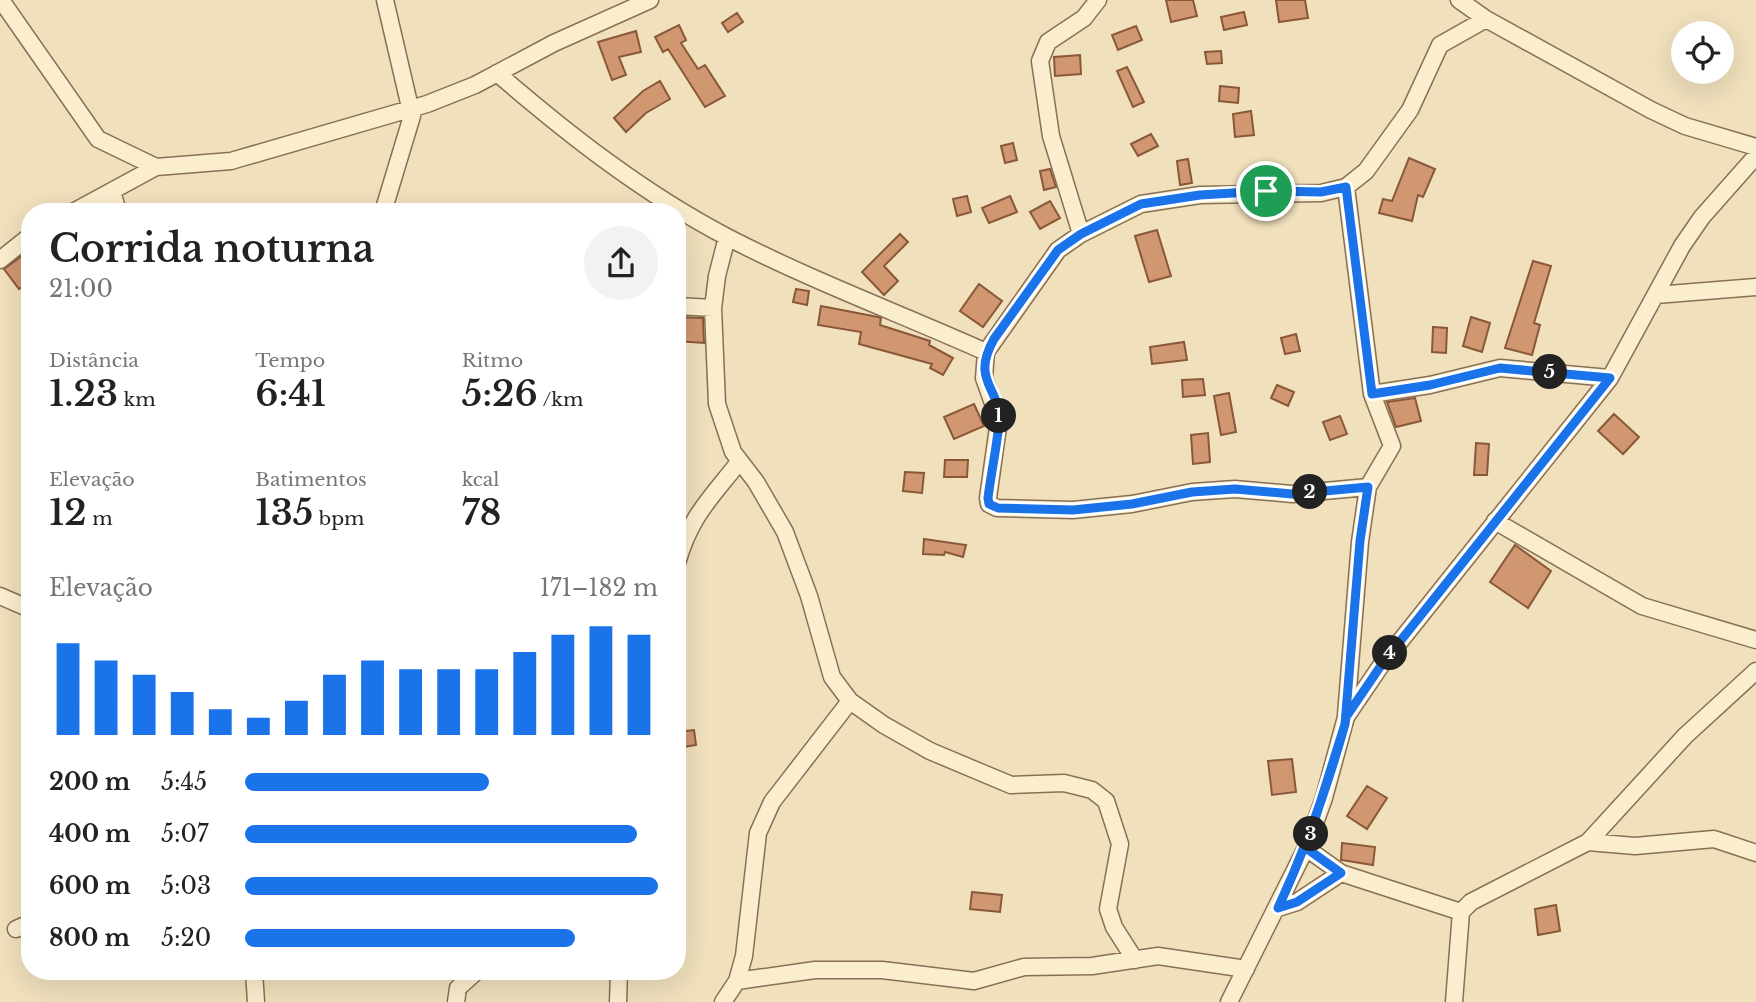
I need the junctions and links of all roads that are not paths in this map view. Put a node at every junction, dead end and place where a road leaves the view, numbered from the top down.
1 (1, 0) edge
2 (386, 0) edge
3 (649, 0) edge
4 (1098, 0) edge
5 (1459, 0) edge
6 (1486, 19) junction
7 (497, 73) junction
8 (411, 108) junction
9 (1756, 147) edge
10 (125, 154) junction
11 (1756, 156) edge
12 (156, 167) junction
13 (1346, 187) junction
14 (118, 188) junction
15 (90, 203) edge
16 (118, 203) edge
17 (386, 203) edge
18 (671, 203) edge
19 (686, 212) edge
20 (1081, 234) junction
21 (727, 237) junction
22 (21, 243) edge
23 (0, 260) edge
24 (1756, 287) edge
25 (1656, 295) junction
26 (686, 306) edge
27 (713, 308) junction
28 (986, 352) junction
29 (1610, 378) junction
30 (1372, 394) junction
31 (739, 462) junction
32 (1368, 487) junction
33 (1495, 521) junction
34 (686, 534) edge
35 (0, 596) edge
36 (21, 605) edge
37 (1756, 640) edge
38 (1756, 671) edge
39 (850, 701) junction
40 (1346, 717) junction
41 (1588, 842) junction
42 (1306, 848) junction
43 (1756, 853) edge
44 (1341, 873) junction
45 (1278, 908) junction
46 (1461, 912) junction
47 (1135, 960) junction
48 (1246, 969) junction
49 (255, 980) edge
50 (467, 980) edge
51 (619, 980) edge
52 (737, 981) junction
53 (256, 1002) edge
54 (456, 1002) edge
55 (618, 1002) edge
56 (723, 1002) edge
57 (1229, 1002) edge
58 (1454, 1002) edge

1 - 10 street
2 - 8 street
3 - 7 street
4 - 20 street
5 - 6 street
6 - 9 street
6 - 13 street
7 - 8 street
7 - 18 street
8 - 12 street
8 - 17 street
10 - 12 street
10 - 14 street
11 - 25 street
12 - 14 street
13 - 20 street
13 - 30 street
14 - 15 street
14 - 16 street
19 - 21 street
20 - 28 street
21 - 27 street
21 - 28 street
22 - 23 street
24 - 25 street
25 - 29 street
26 - 27 street
27 - 31 street
28 - 32 street
29 - 30 street
29 - 33 street
30 - 32 street
31 - 34 street
31 - 39 street
32 - 40 street
33 - 37 street
33 - 40 street
35 - 36 street
38 - 41 street
39 - 47 street
39 - 52 street
40 - 42 street
41 - 43 street
41 - 46 street
42 - 44 street
42 - 45 street
44 - 45 street
44 - 46 street
45 - 48 street
46 - 58 street
47 - 48 street
47 - 52 street
48 - 57 street
49 - 53 street
50 - 54 street
51 - 55 street
52 - 56 street

